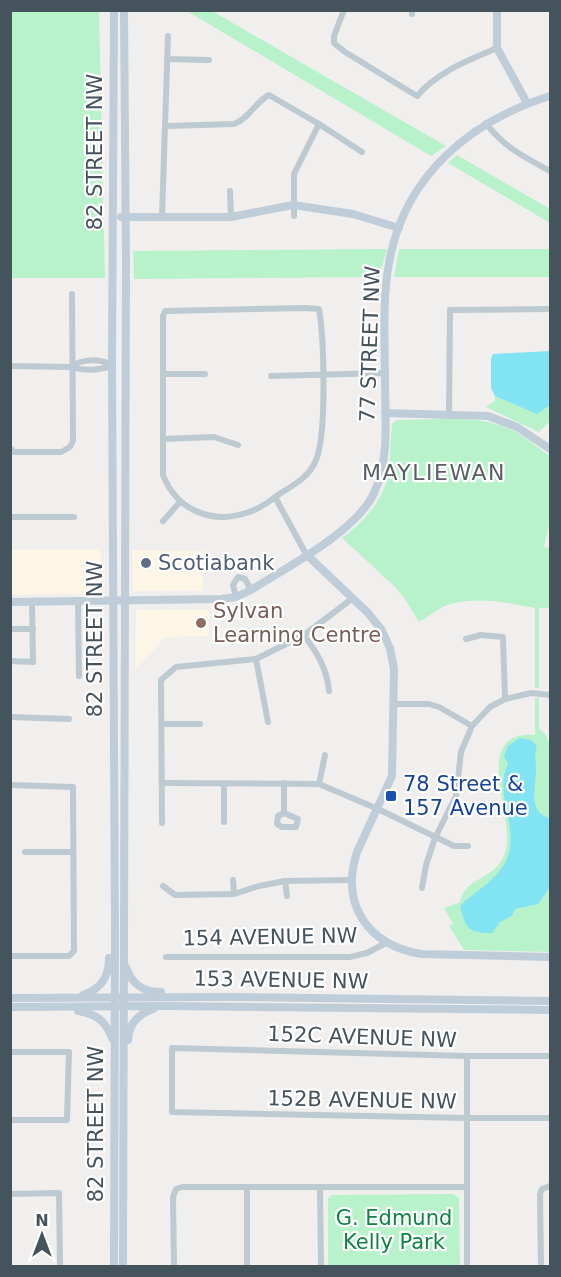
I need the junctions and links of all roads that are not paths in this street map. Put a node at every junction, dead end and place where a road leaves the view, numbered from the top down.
1 (114, 10) edge
2 (124, 10) edge
3 (344, 10) edge
4 (497, 10) edge
5 (168, 36) dead end
6 (497, 48) junction
7 (167, 59) junction
8 (209, 60) dead end
9 (550, 96) edge
10 (527, 103) junction
11 (486, 123) junction
12 (320, 124) junction
13 (167, 126) junction
14 (362, 152) dead end
15 (550, 171) edge
16 (231, 191) dead end
17 (293, 206) junction
18 (294, 216) dead end
19 (125, 217) junction
20 (162, 217) junction
21 (231, 217) junction
22 (113, 218) junction
23 (399, 228) junction
24 (72, 294) dead end
25 (550, 309) edge
26 (112, 365) junction
27 (125, 365) junction
28 (10, 366) edge
29 (71, 367) junction
30 (385, 373) junction
31 (163, 374) junction
32 (206, 374) dead end
33 (323, 374) junction
34 (271, 376) dead end
35 (385, 413) junction
36 (449, 414) junction
37 (163, 439) junction
38 (238, 446) dead end
39 (10, 448) edge
40 (550, 449) edge
41 (275, 497) junction
42 (180, 502) junction
43 (74, 516) dead end
44 (10, 517) edge
45 (163, 521) dead end
46 (306, 554) junction
47 (251, 590) junction
48 (236, 597) junction
49 (352, 598) junction
50 (125, 599) junction
51 (112, 600) junction
52 (78, 601) junction
53 (10, 602) edge
54 (32, 602) junction
55 (10, 629) edge
56 (33, 629) junction
57 (304, 635) junction
58 (466, 639) dead end
59 (256, 659) junction
60 (10, 661) edge
61 (79, 676) dead end
62 (329, 691) dead end
63 (550, 695) edge
64 (505, 699) junction
65 (395, 704) junction
66 (10, 717) edge
67 (69, 719) dead end
68 (268, 722) dead end
69 (162, 724) junction
70 (200, 724) dead end
71 (472, 726) junction
72 (325, 755) dead end
73 (162, 783) junction
74 (224, 783) junction
75 (284, 783) junction
76 (10, 784) edge
77 (319, 784) junction
78 (378, 809) junction
79 (284, 813) dead end
80 (162, 822) dead end
81 (224, 822) dead end
82 (435, 838) junction
83 (468, 846) dead end
84 (25, 852) dead end
85 (72, 852) junction
86 (233, 880) dead end
87 (351, 880) junction
88 (285, 881) junction
89 (163, 886) dead end
90 (422, 888) dead end
91 (114, 892) junction
92 (234, 894) junction
93 (287, 896) dead end
94 (386, 944) junction
95 (10, 956) edge
96 (166, 957) dead end
97 (550, 957) edge
98 (124, 961) junction
99 (70, 997) junction
100 (227, 997) junction
101 (550, 1001) edge
102 (119, 1002) junction
103 (11, 1004) edge
104 (167, 1006) junction
105 (550, 1010) edge
106 (114, 1043) junction
107 (10, 1052) edge
108 (467, 1056) junction
109 (550, 1056) edge
110 (123, 1106) junction
111 (172, 1112) joint
112 (467, 1118) junction
113 (550, 1118) edge
114 (10, 1120) edge
115 (550, 1186) edge
116 (247, 1187) junction
117 (467, 1187) junction
118 (320, 1188) junction
119 (10, 1194) edge
120 (60, 1266) edge
121 (114, 1266) edge
122 (123, 1266) edge
123 (174, 1266) edge
124 (247, 1266) edge
125 (321, 1266) edge
126 (467, 1266) edge
127 (541, 1266) edge

1 - 22 main road, 82 STREET NW
2 - 19 main road, 82 STREET NW
3 - 6 street
4 - 6 main road
5 - 7 street
6 - 10 main road
7 - 8 street
7 - 13 street
9 - 10 main road, 77 STREET NW
10 - 11 main road, 77 STREET NW
11 - 15 street
11 - 23 main road, 77 STREET NW
12 - 13 street
12 - 14 street
12 - 17 street
13 - 20 street
16 - 21 street
17 - 18 street
17 - 21 main road
17 - 23 main road
19 - 20 main road
19 - 22 main road
19 - 27 main road, 82 STREET NW
20 - 21 main road
22 - 26 main road, 82 STREET NW
23 - 30 main road, 77 STREET NW
24 - 29 street
25 - 36 street
26 - 27 main road
26 - 29 street
26 - 51 main road, 82 STREET NW
27 - 50 main road, 82 STREET NW
28 - 29 street
29 - 39 street
30 - 33 street
30 - 35 main road, 77 STREET NW
31 - 32 street
31 - 33 street
31 - 37 street
33 - 34 street
33 - 41 street
35 - 36 main road
35 - 46 main road, 77 STREET NW
36 - 40 main road
37 - 38 street
37 - 42 street
41 - 42 street
41 - 46 street
42 - 45 street
43 - 44 street
46 - 47 main road, 77 STREET NW
46 - 49 main road
47 - 48 main road, 77 STREET NW
47 - 48 street
48 - 50 main road
49 - 57 street
49 - 65 main road
50 - 51 main road
50 - 98 main road, 82 STREET NW
51 - 52 main road
51 - 91 main road, 82 STREET NW
52 - 54 main road
52 - 61 street
53 - 54 main road
54 - 56 street
55 - 56 street
56 - 60 street
57 - 59 street
57 - 62 street
58 - 64 street
59 - 68 street
59 - 69 street
63 - 64 street
64 - 71 street
65 - 71 street
65 - 78 main road
66 - 67 street
69 - 70 street
69 - 73 street
71 - 82 street
72 - 77 street
73 - 74 street
73 - 80 street
74 - 75 street
74 - 81 street
75 - 77 street
75 - 79 street
76 - 85 street
77 - 78 street
78 - 82 street
78 - 87 main road
82 - 83 street
82 - 90 street
84 - 85 street
85 - 95 street
86 - 92 street
87 - 88 street
87 - 94 main road
88 - 92 street
88 - 93 street
89 - 92 street
91 - 99 main road
91 - 102 main road, 82 STREET NW
94 - 96 street, 154 AVENUE NW
94 - 97 main road, 154 AVENUE NW
98 - 100 main road
98 - 102 main road, 82 STREET NW
99 - 102 main road, 153 AVENUE NW
99 - 103 main road, 153 AVENUE NW
100 - 101 main road, 153 AVENUE NW
100 - 102 main road, 153 AVENUE NW
102 - 103 main road, 153 AVENUE NW
102 - 104 main road, 153 AVENUE NW
102 - 106 main road, 82 STREET NW
102 - 110 main road, 82 STREET NW
103 - 106 main road
104 - 105 main road, 153 AVENUE NW
104 - 110 main road
106 - 121 main road, 82 STREET NW
107 - 114 street
108 - 109 street, 152C AVENUE NW
108 - 111 street, 152C AVENUE NW
108 - 112 street
110 - 122 main road, 82 STREET NW
111 - 112 street, 152B AVENUE NW
112 - 113 street, 152B AVENUE NW
112 - 117 street
115 - 127 street
116 - 118 street
116 - 123 street
116 - 124 street
117 - 118 street
117 - 126 street
118 - 125 street
119 - 120 street

